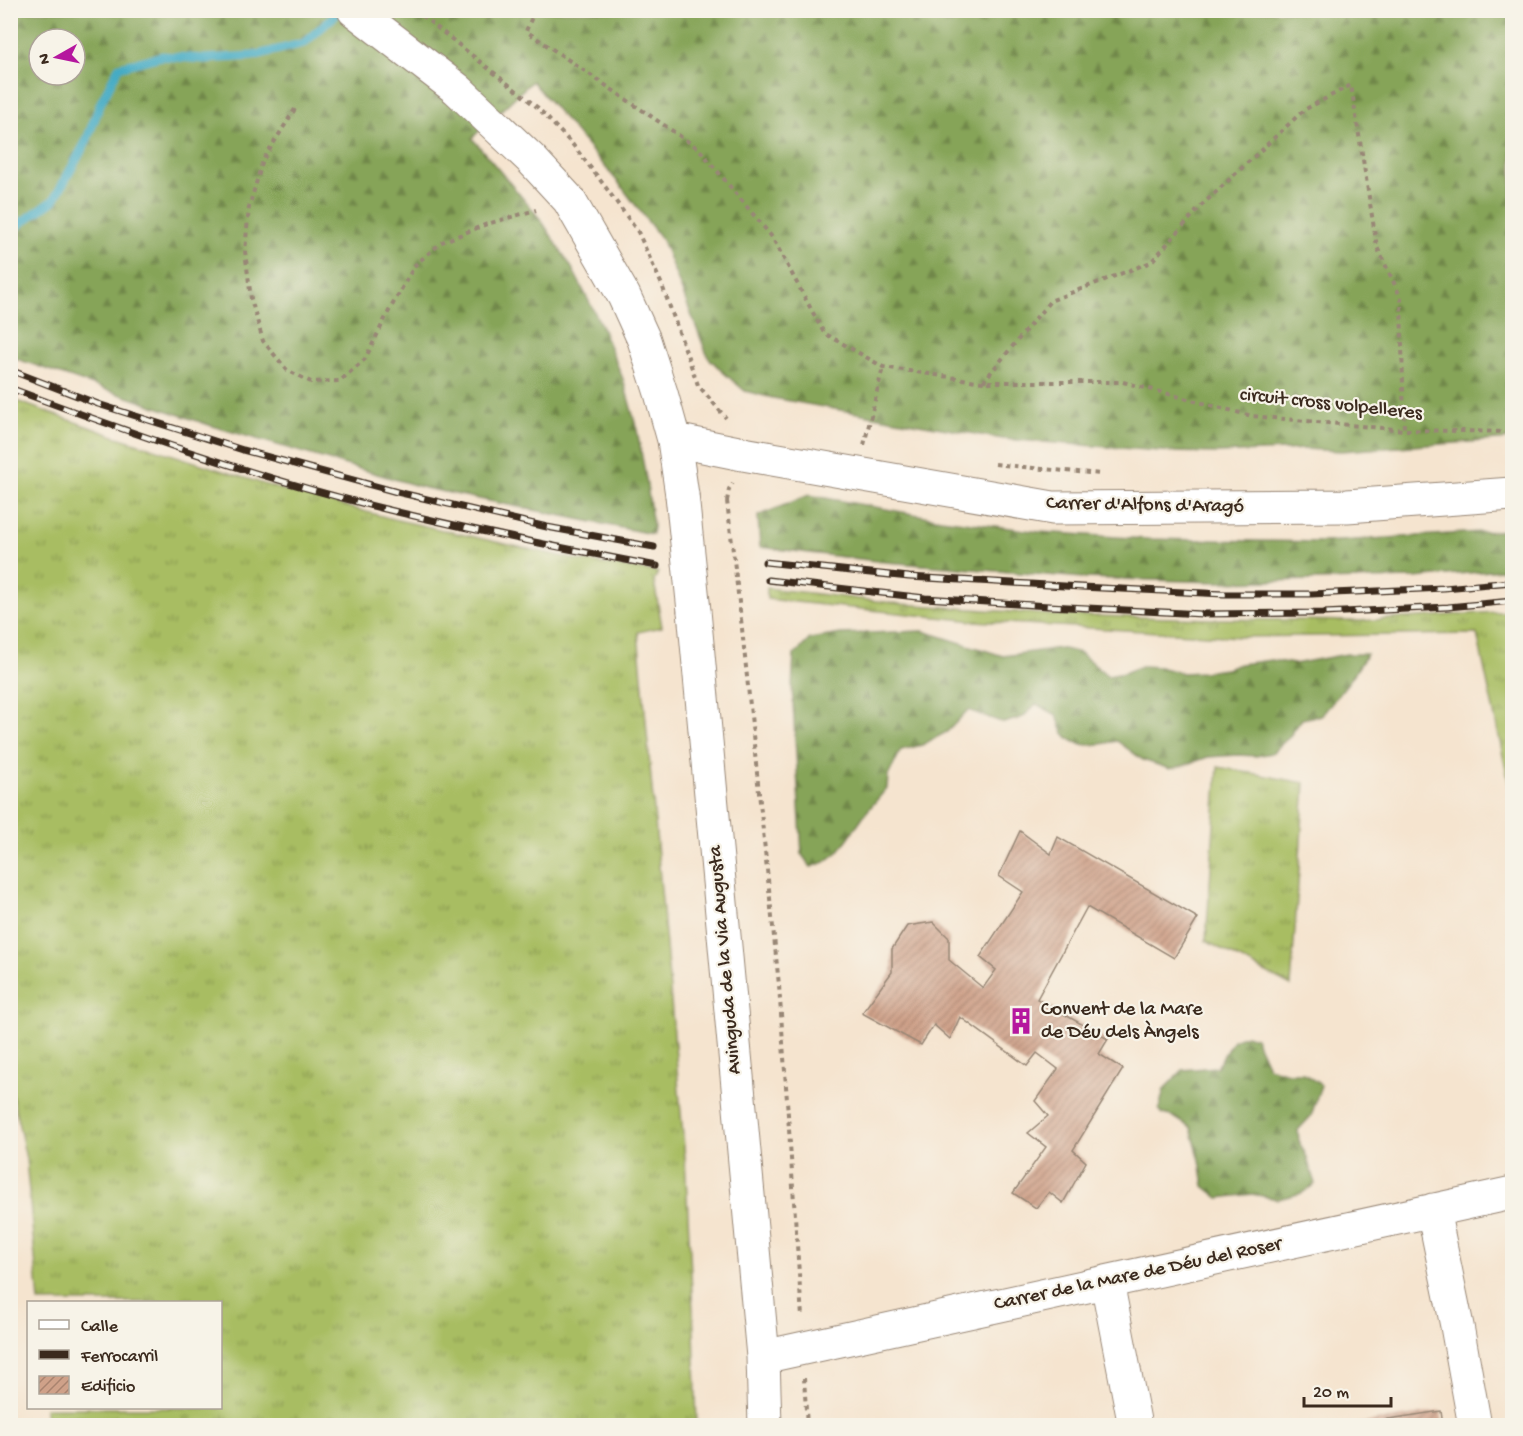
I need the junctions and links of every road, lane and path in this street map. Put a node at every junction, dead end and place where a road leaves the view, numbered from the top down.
1 (354, 10) edge
2 (415, 10) edge
3 (536, 10) edge
4 (523, 95) dead end
5 (295, 109) dead end
6 (569, 200) junction
7 (687, 358) dead end
8 (883, 367) junction
9 (983, 382) junction
10 (732, 421) dead end
11 (1404, 430) junction
12 (1512, 432) edge
13 (674, 440) junction
14 (854, 444) dead end
15 (987, 463) dead end
16 (1109, 475) dead end
17 (1512, 494) edge
18 (727, 501) dead end
19 (1512, 1193) edge
20 (1433, 1210) junction
21 (1107, 1282) junction
22 (803, 1348) junction
23 (763, 1357) junction
24 (765, 1425) edge
25 (807, 1425) edge
26 (1135, 1425) edge
27 (1476, 1425) edge

1 - 6 street
2 - 4 path
3 - 8 path, circuit cross volpelleres
5 - 6 path
6 - 13 street
7 - 10 path
8 - 9 path, circuit cross volpelleres
8 - 14 path
9 - 11 path, circuit cross volpelleres
9 - 11 path
11 - 12 path, circuit cross volpelleres
13 - 17 street, Carrer d'Alfons d'Aragó
13 - 23 street, Avinguda de la Via Augusta, bridge
15 - 16 path
18 - 22 path, bridge
19 - 20 street, Carrer de la Mare de Déu del Roser
20 - 21 street, Carrer de la Mare de Déu del Roser
20 - 27 street
21 - 22 street, Carrer de la Mare de Déu del Roser
21 - 26 street
22 - 23 street, Carrer de la Mare de Déu del Roser
22 - 25 path
23 - 24 street, Avinguda de la Via Augusta

